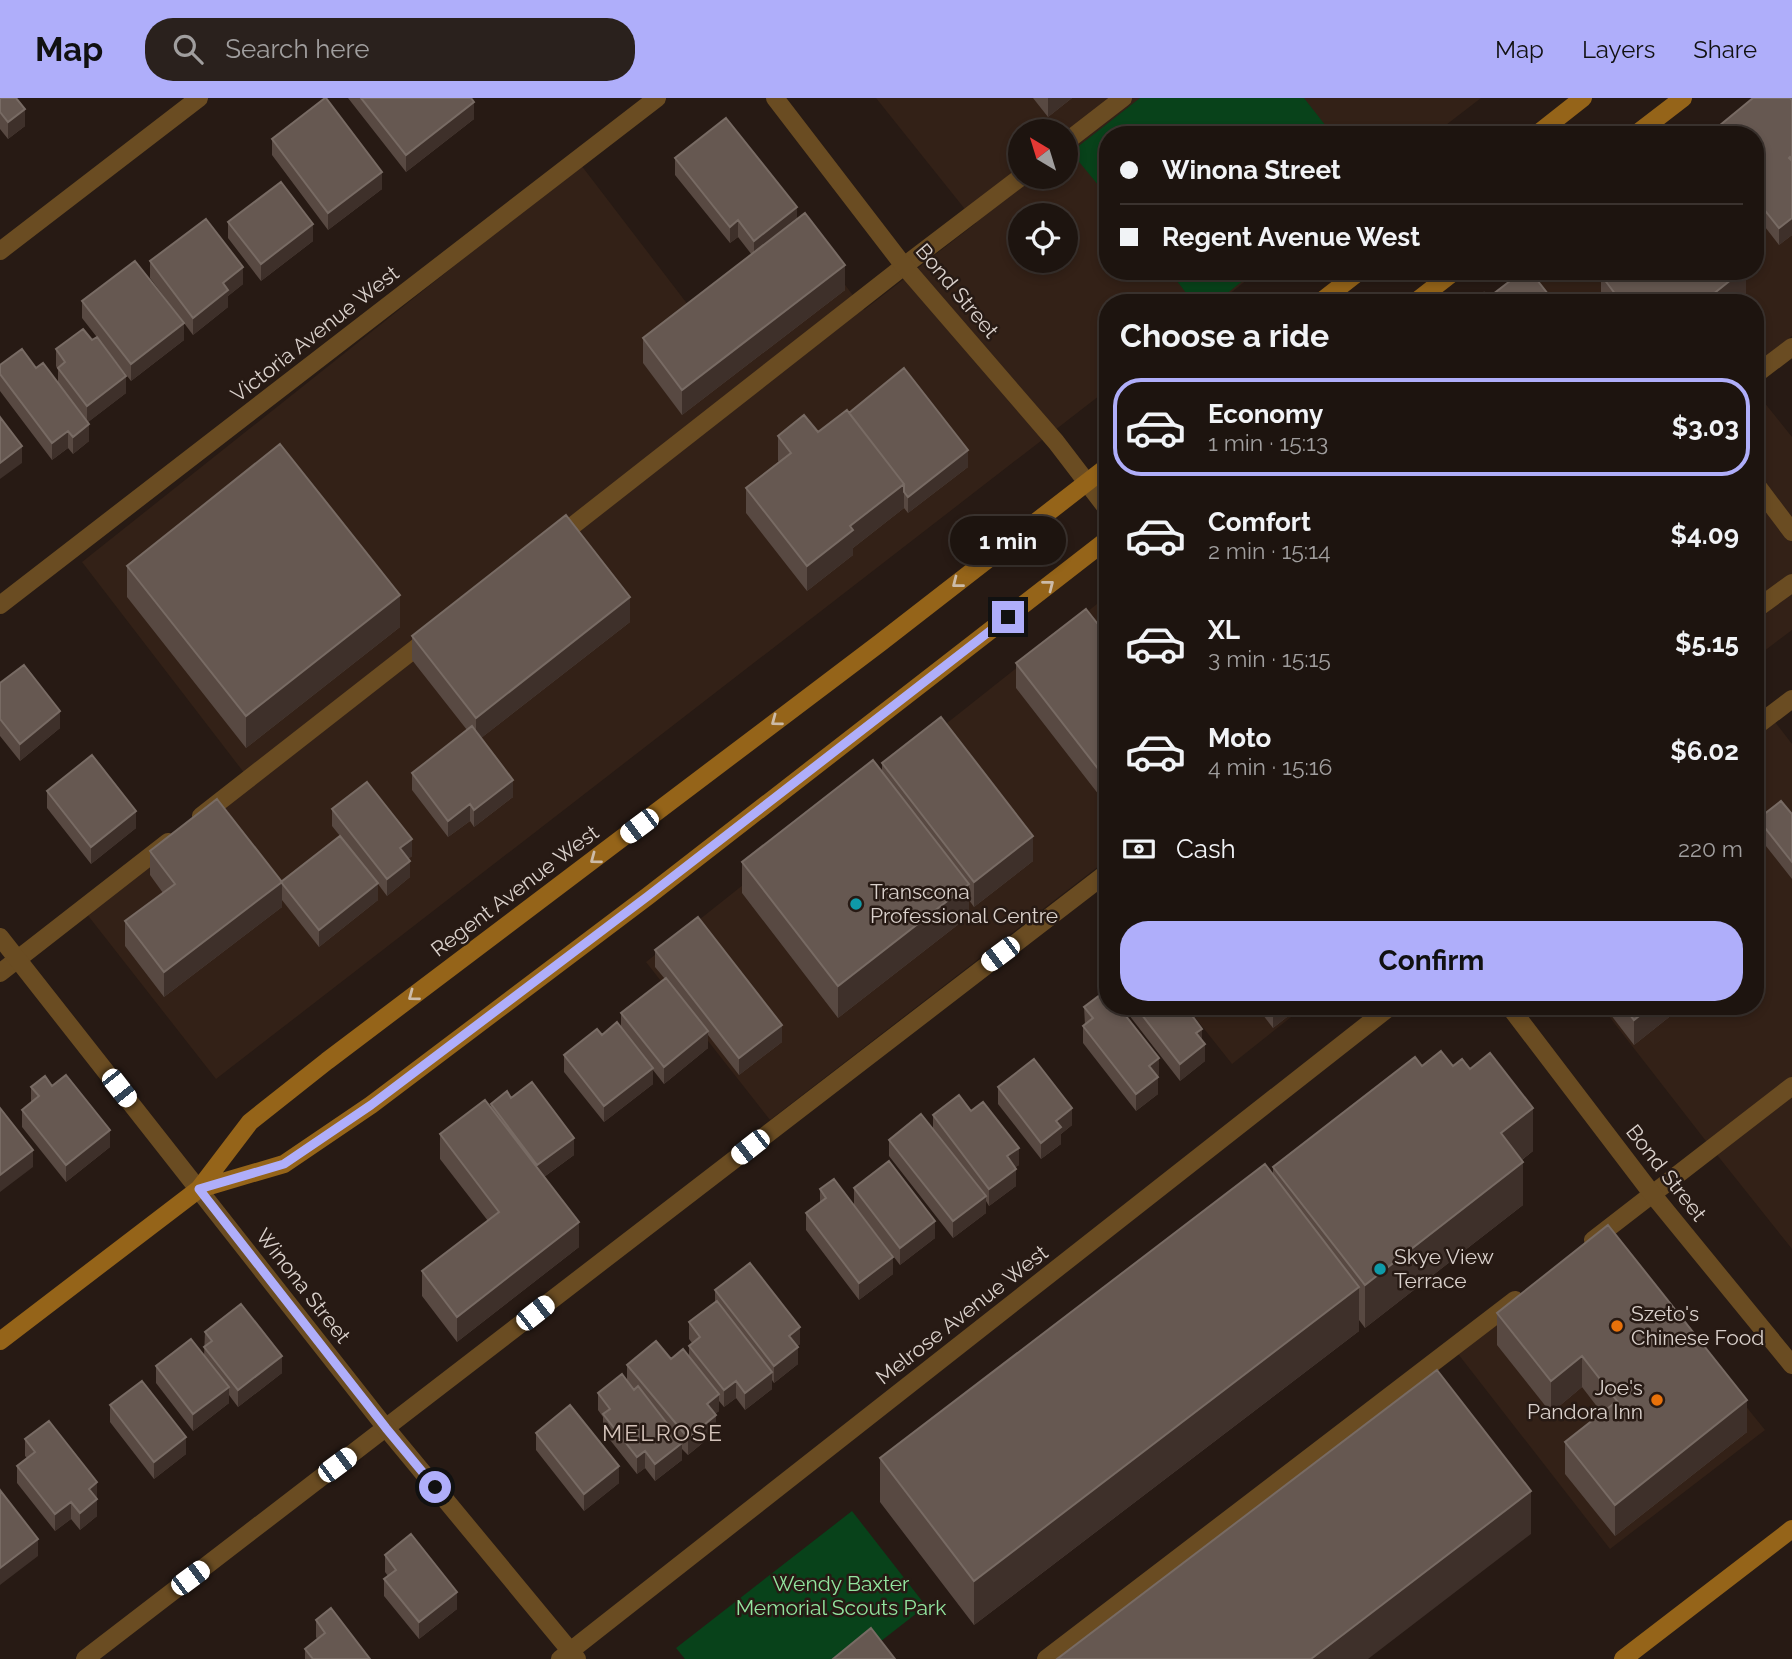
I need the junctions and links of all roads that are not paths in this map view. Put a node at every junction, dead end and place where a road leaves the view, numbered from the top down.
1 (199, 98) edge
2 (657, 98) edge
3 (775, 98) edge
4 (1123, 98) edge
5 (1583, 98) edge
6 (1683, 98) edge
7 (1547, 126) edge
8 (1646, 126) edge
9 (1078, 133) edge
10 (1008, 187) edge
11 (0, 251) edge
12 (904, 265) junction
13 (1348, 280) edge
14 (1443, 280) edge
15 (1331, 294) edge
16 (1426, 294) edge
17 (1792, 347) edge
18 (1764, 368) edge
19 (1099, 473) edge
20 (1086, 483) junction
21 (1764, 495) edge
22 (1099, 499) edge
23 (1792, 532) edge
24 (548, 545) edge
25 (1099, 546) edge
26 (1792, 583) edge
27 (1764, 603) edge
28 (0, 605) edge
29 (439, 630) edge
30 (1792, 699) edge
31 (1764, 720) edge
32 (1099, 879) edge
33 (0, 937) edge
34 (18, 960) junction
35 (0, 973) edge
36 (1380, 1015) edge
37 (1516, 1015) edge
38 (1792, 1086) edge
39 (199, 1189) junction
40 (1653, 1195) junction
41 (1576, 1253) edge
42 (1524, 1293) edge
43 (0, 1341) edge
44 (1792, 1365) edge
45 (386, 1428) junction
46 (1792, 1529) edge
47 (569, 1656) edge
48 (85, 1659) edge
49 (1046, 1659) edge
50 (1623, 1659) edge

1 - 11 street
2 - 28 street, Victoria Avenue West
3 - 12 street, Bond Street
4 - 9 street
5 - 7 main road
6 - 8 main road
10 - 12 street
12 - 20 street, Bond Street
12 - 24 street
13 - 15 main road
14 - 16 main road
17 - 18 street
19 - 20 main road, Regent Avenue West
20 - 22 street, Bond Street
20 -> 39 main road, Regent Avenue West
21 - 23 street
39 -> 25 main road, Regent Avenue West
26 - 27 street
29 - 34 street
30 - 31 street
32 - 45 street
33 - 34 street, Winona Street
34 - 35 street
34 - 39 street, Winona Street
36 - 47 street, Melrose Avenue West
37 - 40 street, Bond Street
38 - 40 street
39 - 43 main road, Regent Avenue West
39 - 45 street, Winona Street
40 - 41 street
40 - 44 street, Bond Street
42 - 49 street
45 - 47 street, Winona Street
45 - 48 street
46 - 50 main road

